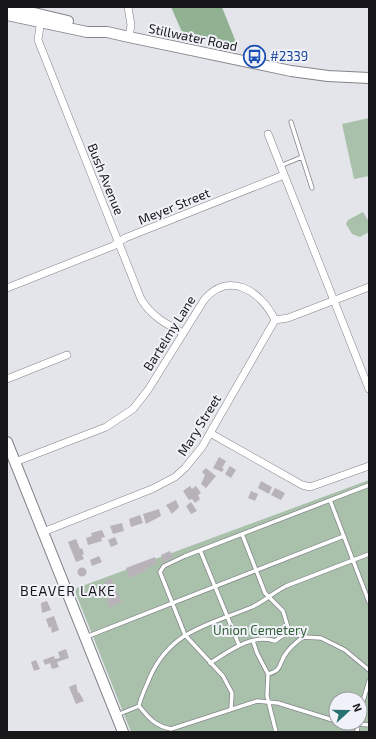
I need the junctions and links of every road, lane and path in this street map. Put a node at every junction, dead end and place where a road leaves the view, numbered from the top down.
1 (9, 7) edge
2 (128, 7) edge
3 (7, 15) edge
4 (41, 18) junction
5 (129, 37) junction
6 (369, 78) edge
7 (291, 122) dead end
8 (268, 134) dead end
9 (302, 157) junction
10 (280, 166) junction
11 (284, 175) junction
12 (312, 188) dead end
13 (118, 242) junction
14 (369, 287) edge
15 (7, 288) edge
16 (334, 300) junction
17 (275, 320) junction
18 (183, 333) junction
19 (67, 355) dead end
20 (7, 379) edge
21 (369, 389) edge
22 (210, 433) junction
23 (7, 442) edge
24 (15, 462) junction
25 (369, 466) edge
26 (369, 485) edge
27 (330, 500) junction
28 (43, 532) junction
29 (242, 534) junction
30 (344, 536) junction
31 (200, 550) junction
32 (369, 554) edge
33 (353, 560) junction
34 (256, 571) junction
35 (215, 588) junction
36 (268, 597) junction
37 (369, 602) edge
38 (172, 604) junction
39 (226, 617) junction
40 (290, 634) junction
41 (185, 635) junction
42 (303, 637) junction
43 (85, 638) junction
44 (253, 641) junction
45 (239, 645) junction
46 (210, 663) junction
47 (369, 670) edge
48 (268, 674) junction
49 (369, 681) edge
50 (366, 691) edge
51 (269, 701) junction
52 (139, 706) junction
53 (232, 709) junction
54 (116, 715) junction
55 (328, 719) edge
56 (172, 730) edge
57 (123, 732) edge
58 (276, 732) edge

1 - 4 main road, Stillwater Road
2 - 5 street
3 - 4 main road, Stillwater Road
4 - 5 main road, Stillwater Road
4 - 13 street, Bush Avenue
5 - 6 main road, Stillwater Road
7 - 9 lane
8 - 10 street
9 - 10 lane
9 - 12 lane
10 - 11 street
11 - 13 street, Meyer Street
11 - 16 street
13 - 15 street, Meyer Street
13 - 18 street, Bush Avenue
14 - 16 street
16 - 17 street
16 - 21 street
17 - 18 street, Bartelmy Lane
17 - 22 street, Mary Street
18 - 24 street, Bartelmy Lane
19 - 20 street
22 - 25 street
22 - 28 street, Mary Street
23 - 24 main road
24 - 28 main road
26 - 27 lane
27 - 29 lane
27 - 30 lane
28 - 43 main road
29 - 31 lane
29 - 34 lane
30 - 33 lane
30 - 34 lane
31 - 35 lane
31 - 38 lane
32 - 33 lane
33 - 36 lane
33 - 37 lane
34 - 35 lane
34 - 36 lane
35 - 38 lane
35 - 39 lane
36 - 39 lane
36 - 40 lane
38 - 41 lane
38 - 43 lane
39 - 41 lane
39 - 45 lane
40 - 42 lane
40 - 44 lane
41 - 46 lane
41 - 52 lane
42 - 47 lane
42 - 48 lane
43 - 54 main road
44 - 45 lane
44 - 48 lane
45 - 46 lane
46 - 53 lane
48 - 51 lane
49 - 50 lane
51 - 53 lane
51 - 55 lane
51 - 58 lane
52 - 54 lane
52 - 56 lane
53 - 56 lane
54 - 57 main road

